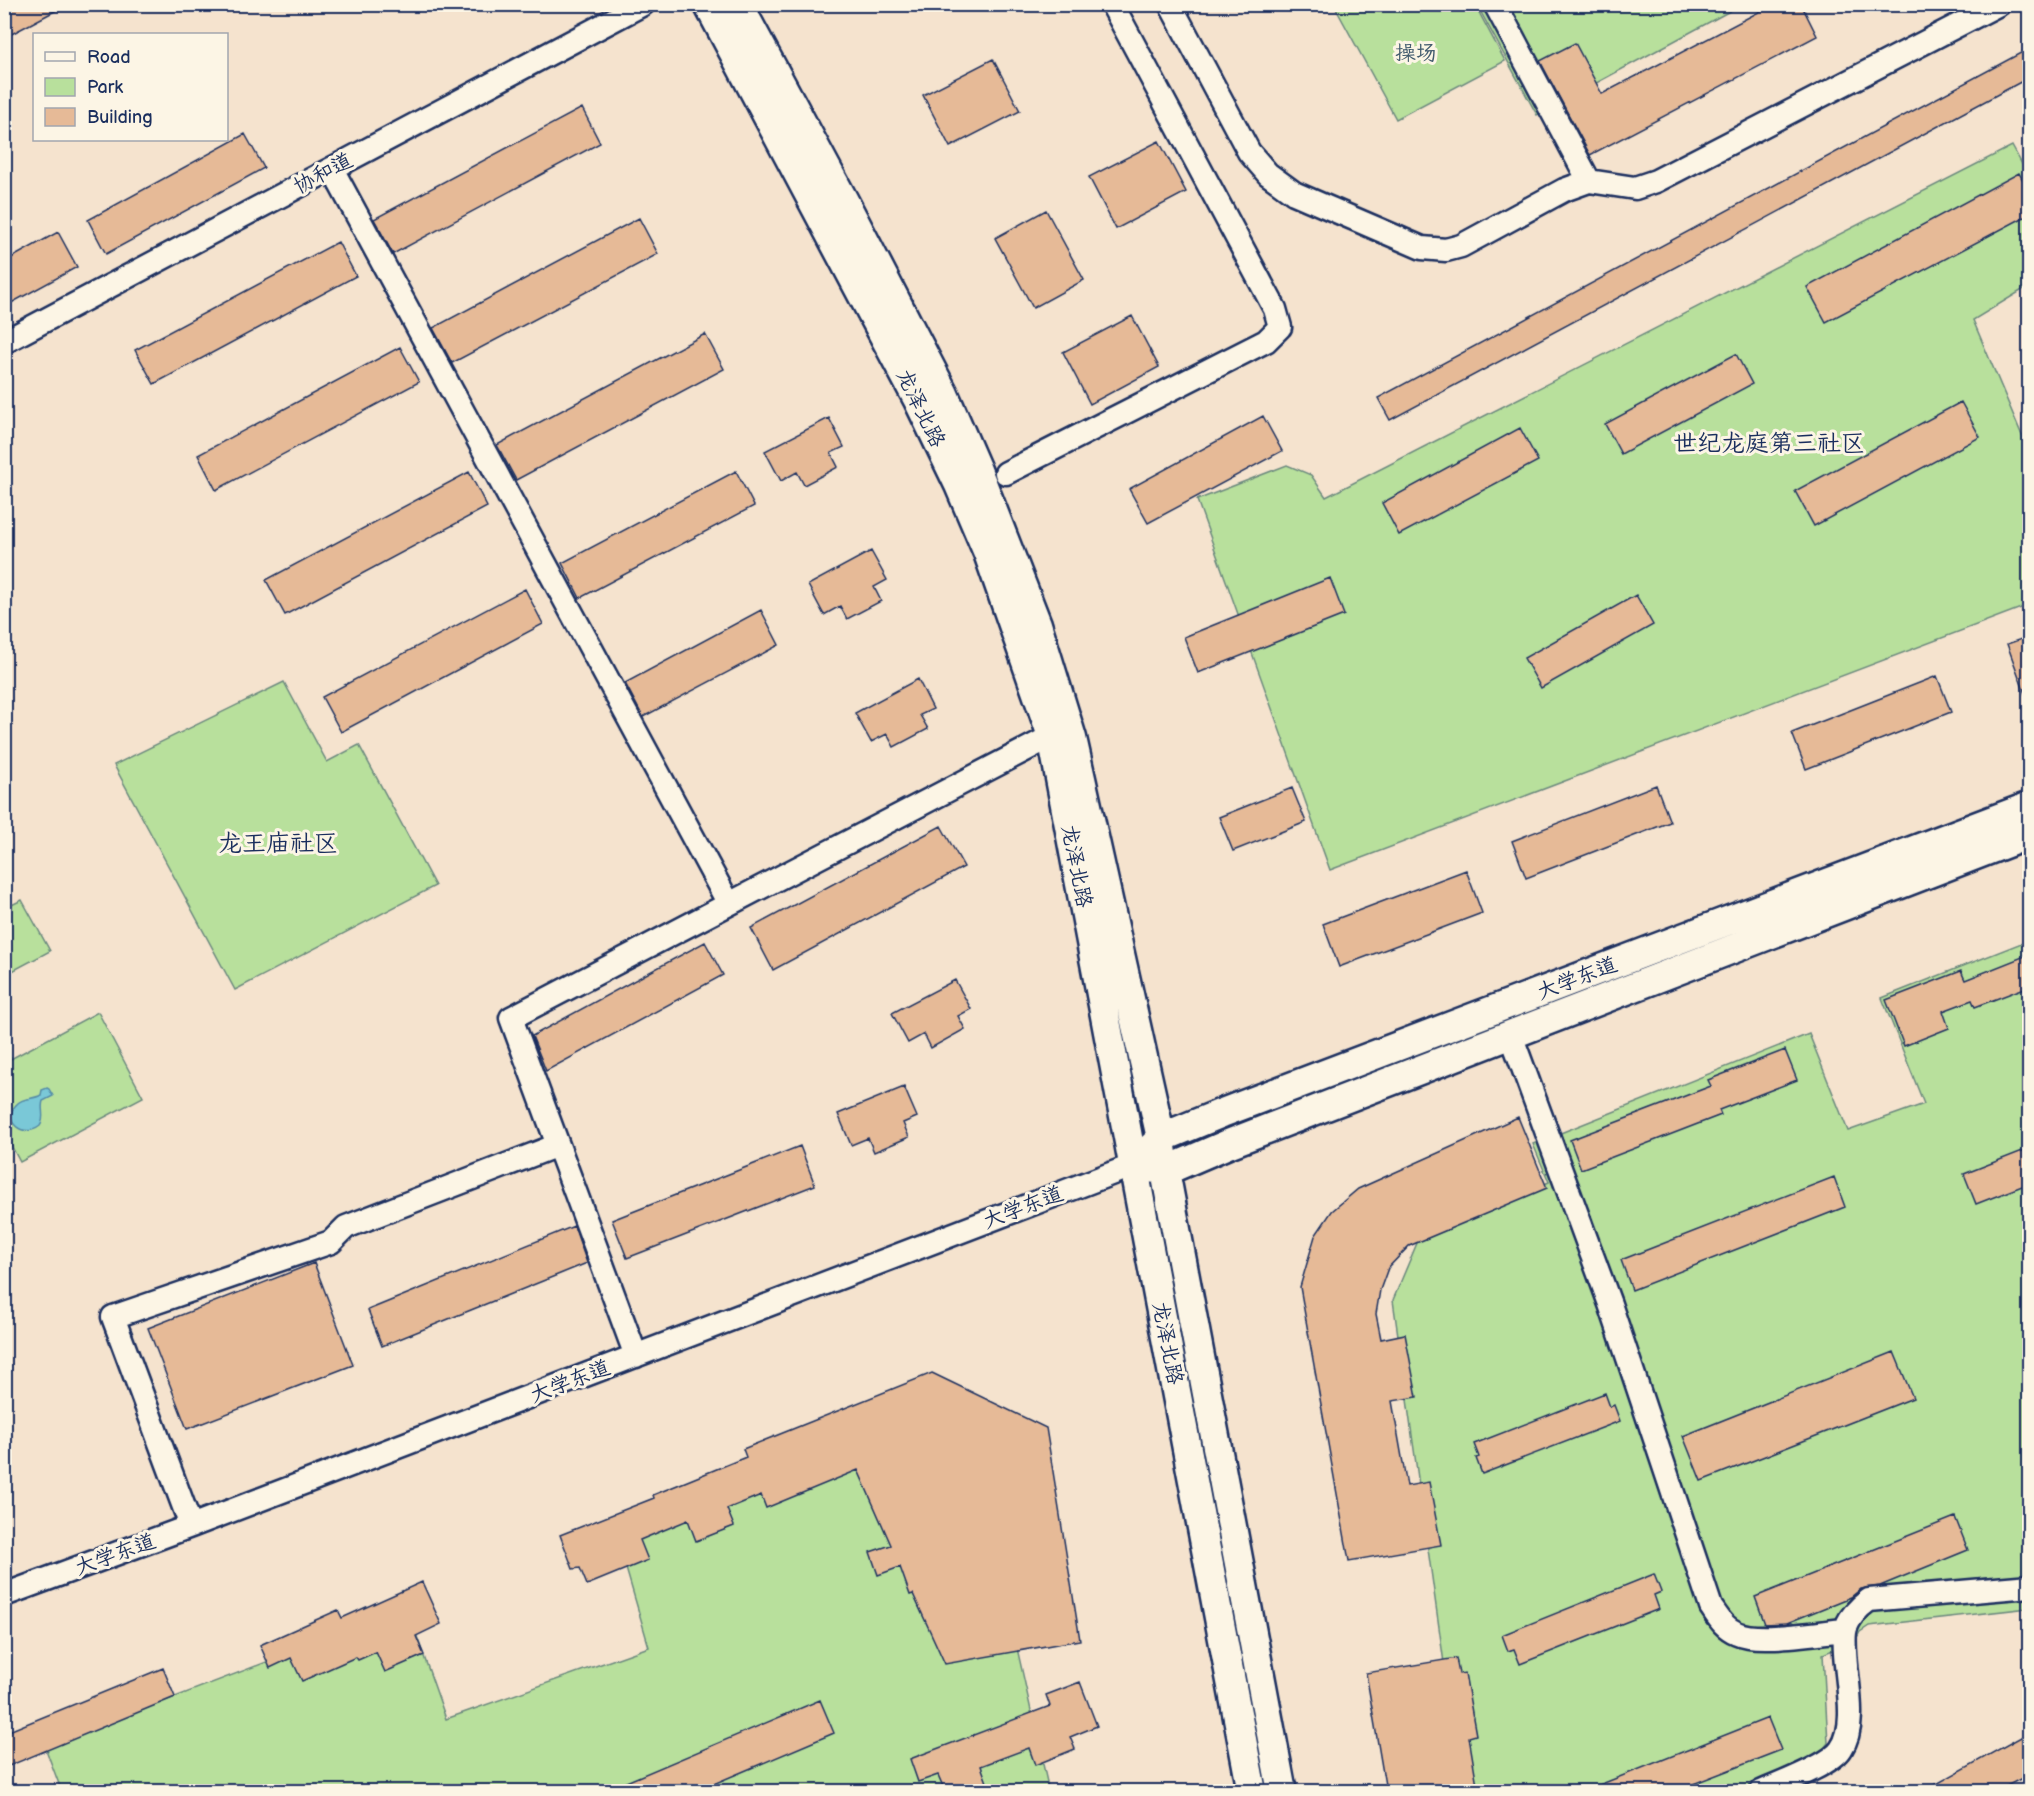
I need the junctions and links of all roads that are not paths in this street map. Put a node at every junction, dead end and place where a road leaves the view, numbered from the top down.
1 (643, 4) edge
2 (708, 4) edge
3 (738, 4) edge
4 (1112, 4) edge
5 (1170, 4) edge
6 (1495, 4) edge
7 (1999, 4) edge
8 (332, 169) junction
9 (1589, 181) junction
10 (4, 342) edge
11 (1006, 472) dead end
12 (1062, 737) junction
13 (2030, 806) edge
14 (2030, 834) edge
15 (729, 904) junction
16 (1511, 1035) junction
17 (1161, 1138) junction
18 (558, 1145) junction
19 (1134, 1165) junction
20 (1165, 1171) junction
21 (636, 1356) junction
22 (191, 1526) junction
23 (2030, 1586) edge
24 (4, 1595) edge
25 (1845, 1630) junction
26 (1252, 1791) edge
27 (1282, 1791) edge
28 (1761, 1791) edge

1 - 8 street, 协和道
2 - 12 main road, 龙泽北路
3 - 12 main road, 龙泽北路
4 - 11 street
5 - 9 street
6 - 9 street
7 - 9 street
8 - 10 street, 协和道
8 - 15 street
12 - 15 street
12 - 17 main road, 龙泽北路
12 - 19 main road, 龙泽北路
13 - 17 main road, 大学东道
14 - 16 main road, 大学东道
15 - 18 street
16 - 20 main road, 大学东道
16 - 25 street
17 - 19 main road, 大学东道
17 - 20 main road, 龙泽北路
18 - 21 street
18 - 22 street
19 - 20 main road
19 - 21 street, 大学东道
19 - 26 main road, 龙泽北路
20 - 27 main road, 龙泽北路
21 - 22 street, 大学东道
22 - 24 street, 大学东道
23 - 25 street
25 - 28 street

